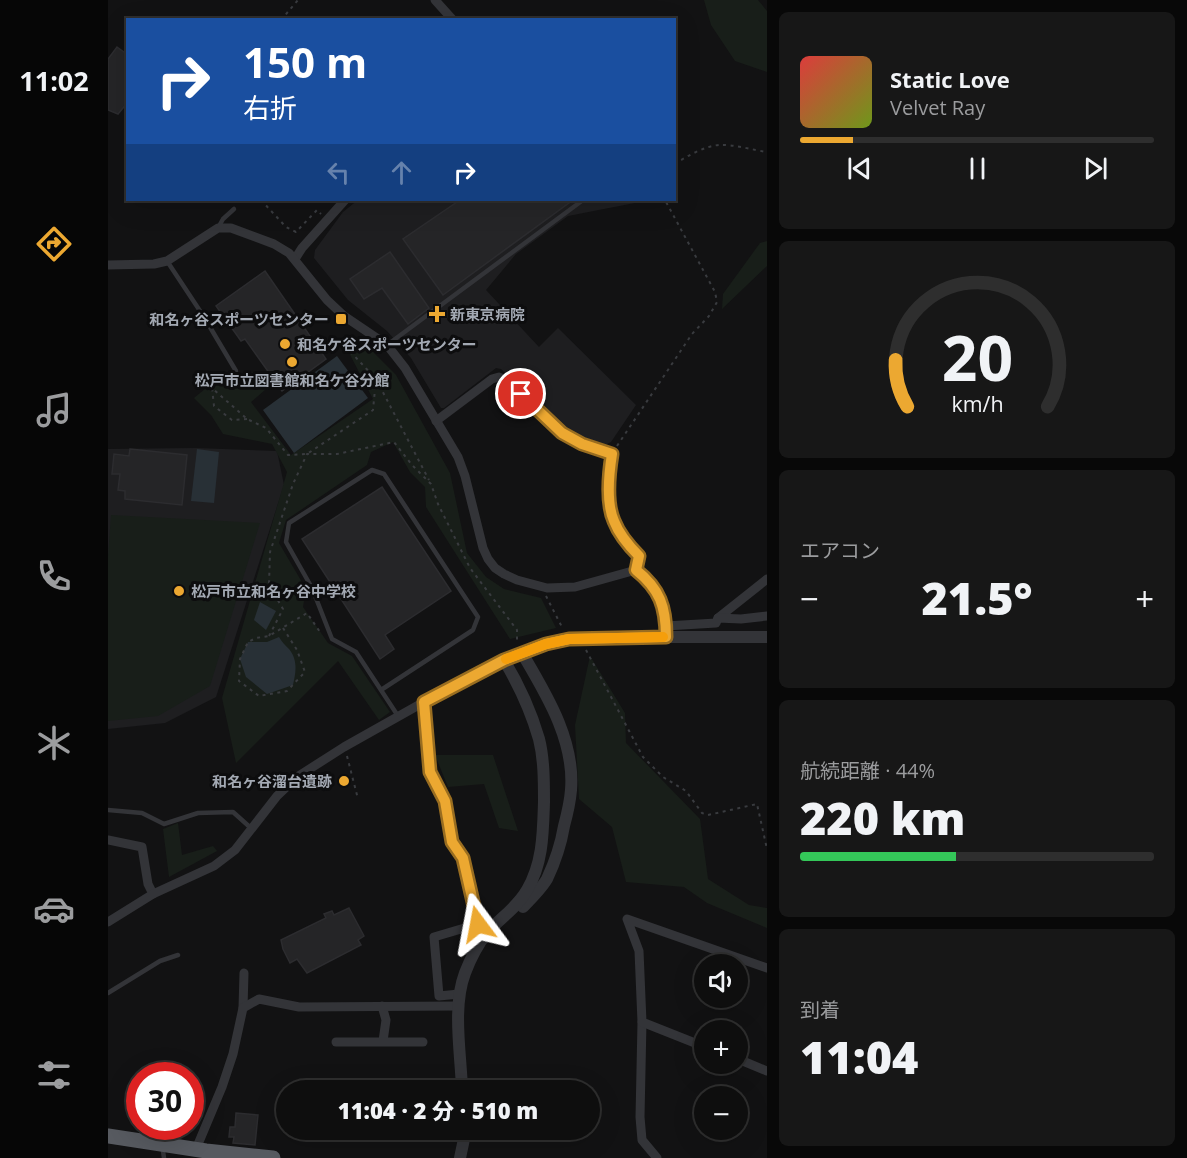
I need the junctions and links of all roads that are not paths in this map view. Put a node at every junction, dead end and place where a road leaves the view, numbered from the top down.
1 (435, 0) edge
2 (451, 18) edge
3 (344, 201) edge
4 (581, 201) edge
5 (234, 209) dead end
6 (218, 228) junction
7 (295, 259) junction
8 (167, 261) junction
9 (108, 265) edge
10 (387, 345) junction
11 (236, 371) dead end
12 (436, 421) junction
13 (636, 570) junction
14 (767, 579) edge
15 (767, 616) edge
16 (718, 618) junction
17 (666, 632) junction
18 (767, 637) edge
19 (519, 649) junction
20 (504, 660) junction
21 (381, 690) junction
22 (424, 702) junction
23 (399, 717) junction
24 (108, 810) edge
25 (252, 828) junction
26 (108, 840) edge
27 (153, 894) junction
28 (108, 922) edge
29 (178, 956) dead end
30 (473, 956) junction
31 (767, 968) edge
32 (244, 974) dead end
33 (108, 993) edge
34 (459, 1000) junction
35 (382, 1006) junction
36 (243, 1008) junction
37 (642, 1022) junction
38 (383, 1041) junction
39 (336, 1042) dead end
40 (423, 1042) dead end
41 (694, 1043) edge
42 (748, 1063) edge
43 (767, 1071) edge
44 (462, 1080) edge
45 (108, 1136) edge
46 (464, 1140) edge
47 (163, 1151) dead end
48 (203, 1153) edge
49 (164, 1158) edge
50 (273, 1158) edge
51 (460, 1158) edge
52 (657, 1158) edge

1 - 2 street
3 - 7 street
4 - 10 lane
5 - 6 lane
6 - 7 street
6 - 8 street
7 - 10 street
8 - 9 street
8 - 11 lane
10 - 12 street
12 - 13 street
12 - 13 street
13 - 17 street
14 - 16 street
15 - 16 street
16 - 17 street
17 - 18 street
17 - 19 street
19 - 20 street
19 - 30 street
20 - 22 street
20 - 30 street
21 - 21 lane
21 - 23 lane
22 - 23 street
22 - 34 street
23 - 25 street
24 - 25 lane
25 - 27 street
26 - 27 street
27 - 28 street
29 - 33 lane
30 - 34 street
31 - 37 street
32 - 36 street
34 - 35 street
34 - 44 street
35 - 36 street
35 - 38 street
36 - 48 street
37 - 41 street
37 - 52 street
38 - 39 street
38 - 40 street
42 - 43 street
45 - 48 highway
46 - 51 street
47 - 49 lane
48 - 50 highway

